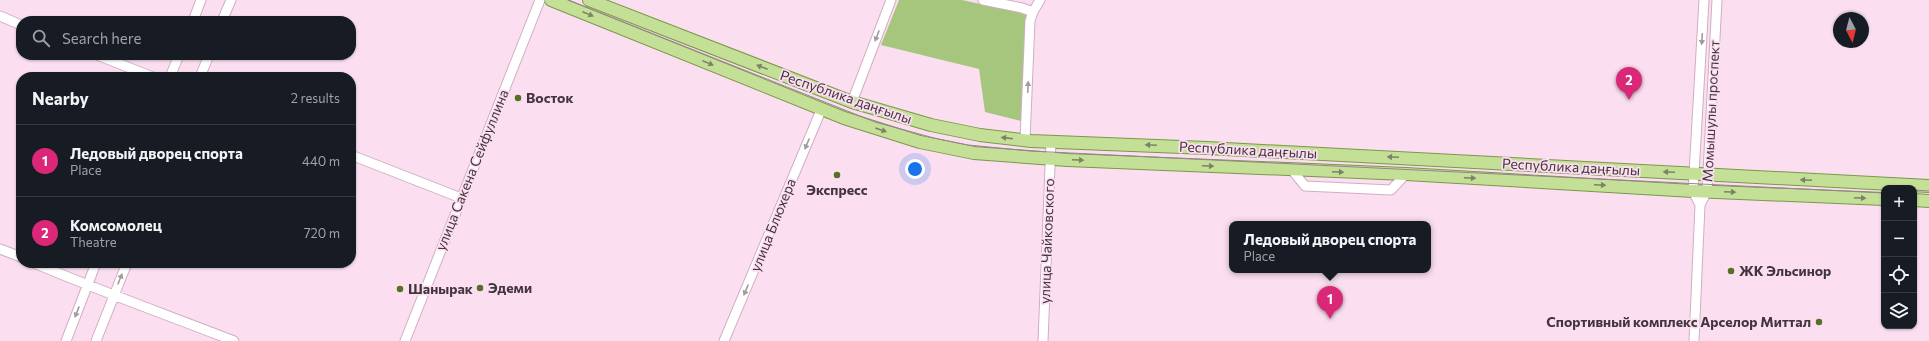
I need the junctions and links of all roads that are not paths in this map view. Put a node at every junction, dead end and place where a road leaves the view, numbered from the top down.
1 (201, 0) edge
2 (231, 0) edge
3 (540, 0) edge
4 (551, 0) edge
5 (589, 0) edge
6 (891, 0) edge
7 (983, 0) edge
8 (1040, 0) edge
9 (1704, 0) edge
10 (1717, 0) edge
11 (1033, 12) junction
12 (0, 16) edge
13 (195, 16) edge
14 (224, 16) edge
15 (16, 23) edge
16 (110, 60) edge
17 (177, 60) edge
18 (207, 60) edge
19 (140, 72) edge
20 (172, 72) edge
21 (202, 72) edge
22 (852, 102) junction
23 (822, 108) junction
24 (1025, 140) junction
25 (1051, 142) junction
26 (356, 157) edge
27 (1050, 159) junction
28 (1694, 174) junction
29 (1708, 174) junction
30 (1929, 186) edge
31 (1692, 191) junction
32 (1707, 191) junction
33 (461, 198) junction
34 (1881, 199) edge
35 (1917, 200) edge
36 (1929, 201) edge
37 (1700, 205) junction
38 (0, 249) edge
39 (16, 255) edge
40 (46, 268) edge
41 (94, 268) edge
42 (125, 268) edge
43 (88, 285) junction
44 (114, 296) junction
45 (66, 341) edge
46 (96, 341) edge
47 (234, 341) edge
48 (405, 341) edge
49 (724, 341) edge
50 (1044, 341) edge
51 (1694, 341) edge

1 - 13 street
2 - 14 street
3 - 33 street, улица Сакена Сейфуллина
4 -> 23 main road, Республика даңғылы
22 -> 5 main road, Республика даңғылы
6 -> 22 street
7 - 11 street
8 - 11 street
9 -> 28 street, Момышулы проспект
10 - 29 street, Момышулы проспект
24 -> 11 street
12 - 15 street
16 - 19 street
17 - 20 street
18 - 21 street
24 -> 22 main road, Республика даңғылы
23 -> 27 main road, Республика даңғылы
23 -> 49 street, улица Блюхера
24 - 25 main road, Республика даңғылы
25 - 27 street, улица Чайковского
28 -> 25 main road, Республика даңғылы
26 - 33 street
27 -> 31 main road, Республика даңғылы
27 - 50 street, улица Чайковского
28 - 29 main road, Республика даңғылы
28 - 31 street, Момышулы проспект
30 -> 29 main road, Республика даңғылы
29 - 32 street, Момышулы проспект
31 - 32 main road, Республика даңғылы
31 - 37 street, Момышулы проспект
32 -> 34 main road, Республика даңғылы
32 - 37 street, Момышулы проспект
33 - 48 street, улица Сакена Сейфуллина
35 - 36 main road
37 - 51 street
38 - 39 street
40 - 43 street
41 - 43 street
44 -> 42 street
43 - 44 street
43 -> 45 street
44 - 46 street
44 - 47 street

